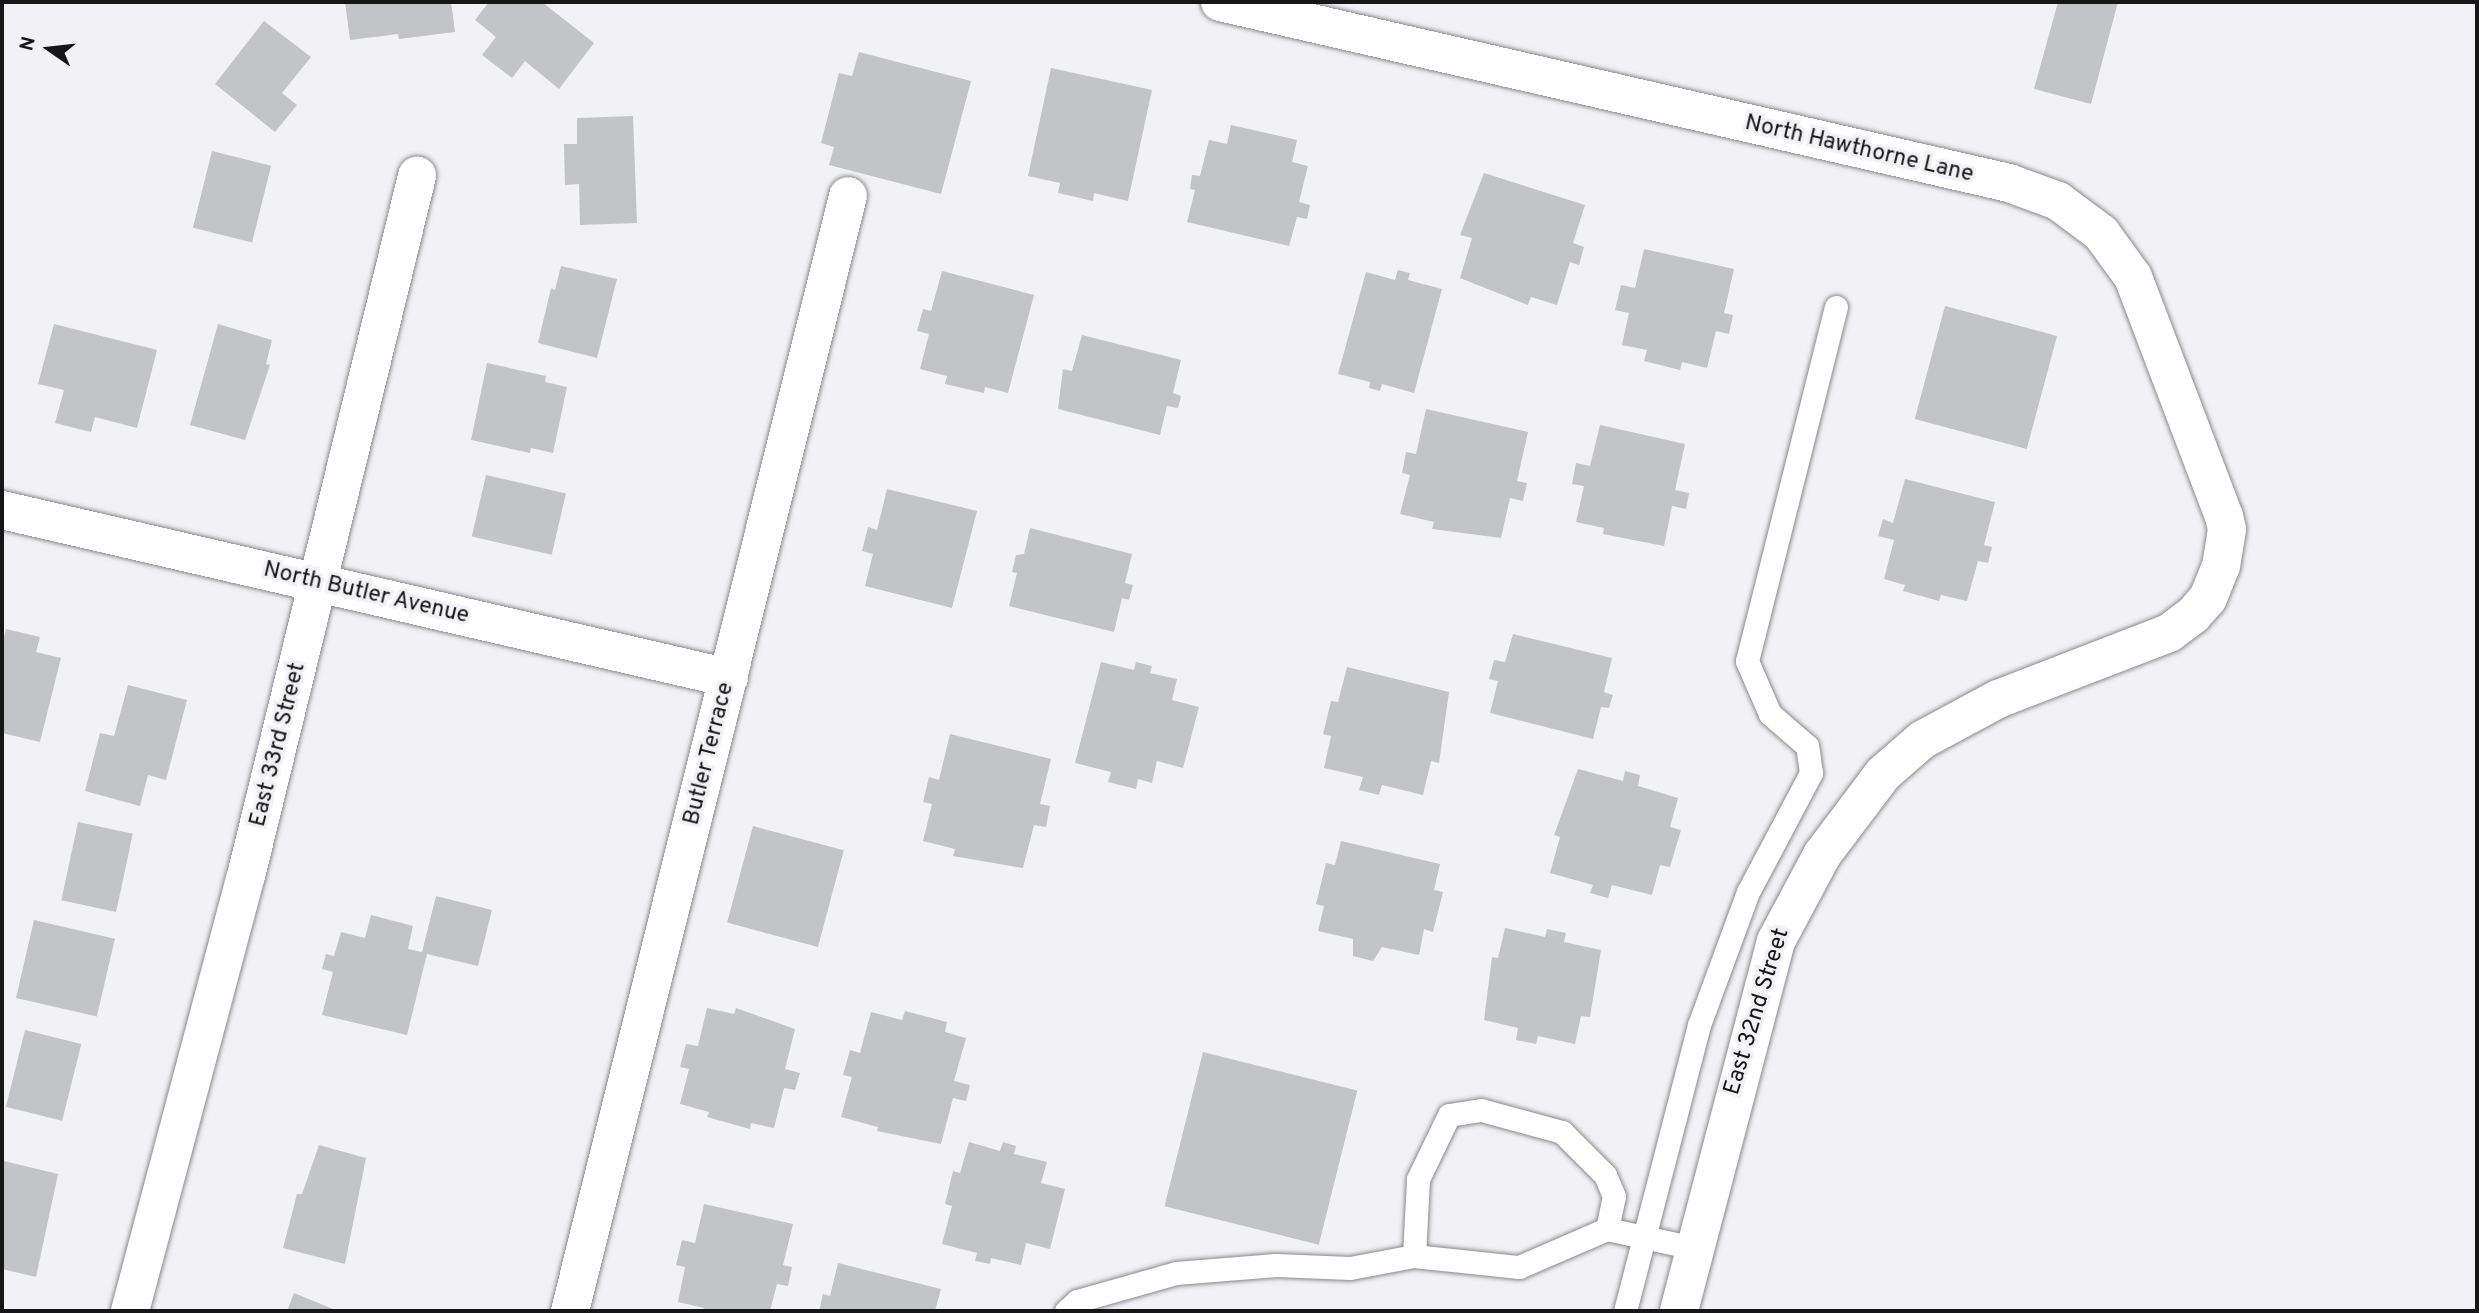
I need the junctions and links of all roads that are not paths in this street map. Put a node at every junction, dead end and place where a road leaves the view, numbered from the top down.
1 (1220, 2) edge
2 (1299, 11) edge
3 (417, 176) dead end
4 (848, 196) dead end
5 (1836, 307) dead end
6 (2, 510) edge
7 (319, 583) junction
8 (2208, 598) joint
9 (729, 678) junction
10 (1607, 1229) junction
11 (1644, 1237) junction
12 (1694, 1248) junction
13 (1414, 1256) junction
14 (130, 1311) edge
15 (570, 1311) edge
16 (1066, 1311) edge
17 (1625, 1311) edge
18 (1679, 1311) edge

1 - 2 street, North Hawthorne Lane
2 - 8 street, North Hawthorne Lane
3 - 7 street, East 33rd Street
4 - 9 street, Butler Terrace
5 - 11 lane
6 - 7 street, North Butler Avenue
7 - 9 street, North Butler Avenue
7 - 14 street, East 33rd Street
8 - 12 street, East 32nd Street
9 - 15 street, Butler Terrace
10 - 11 lane
10 - 13 lane
10 - 13 lane
11 - 12 lane
11 - 17 lane
12 - 18 street, East 32nd Street
13 - 16 lane

